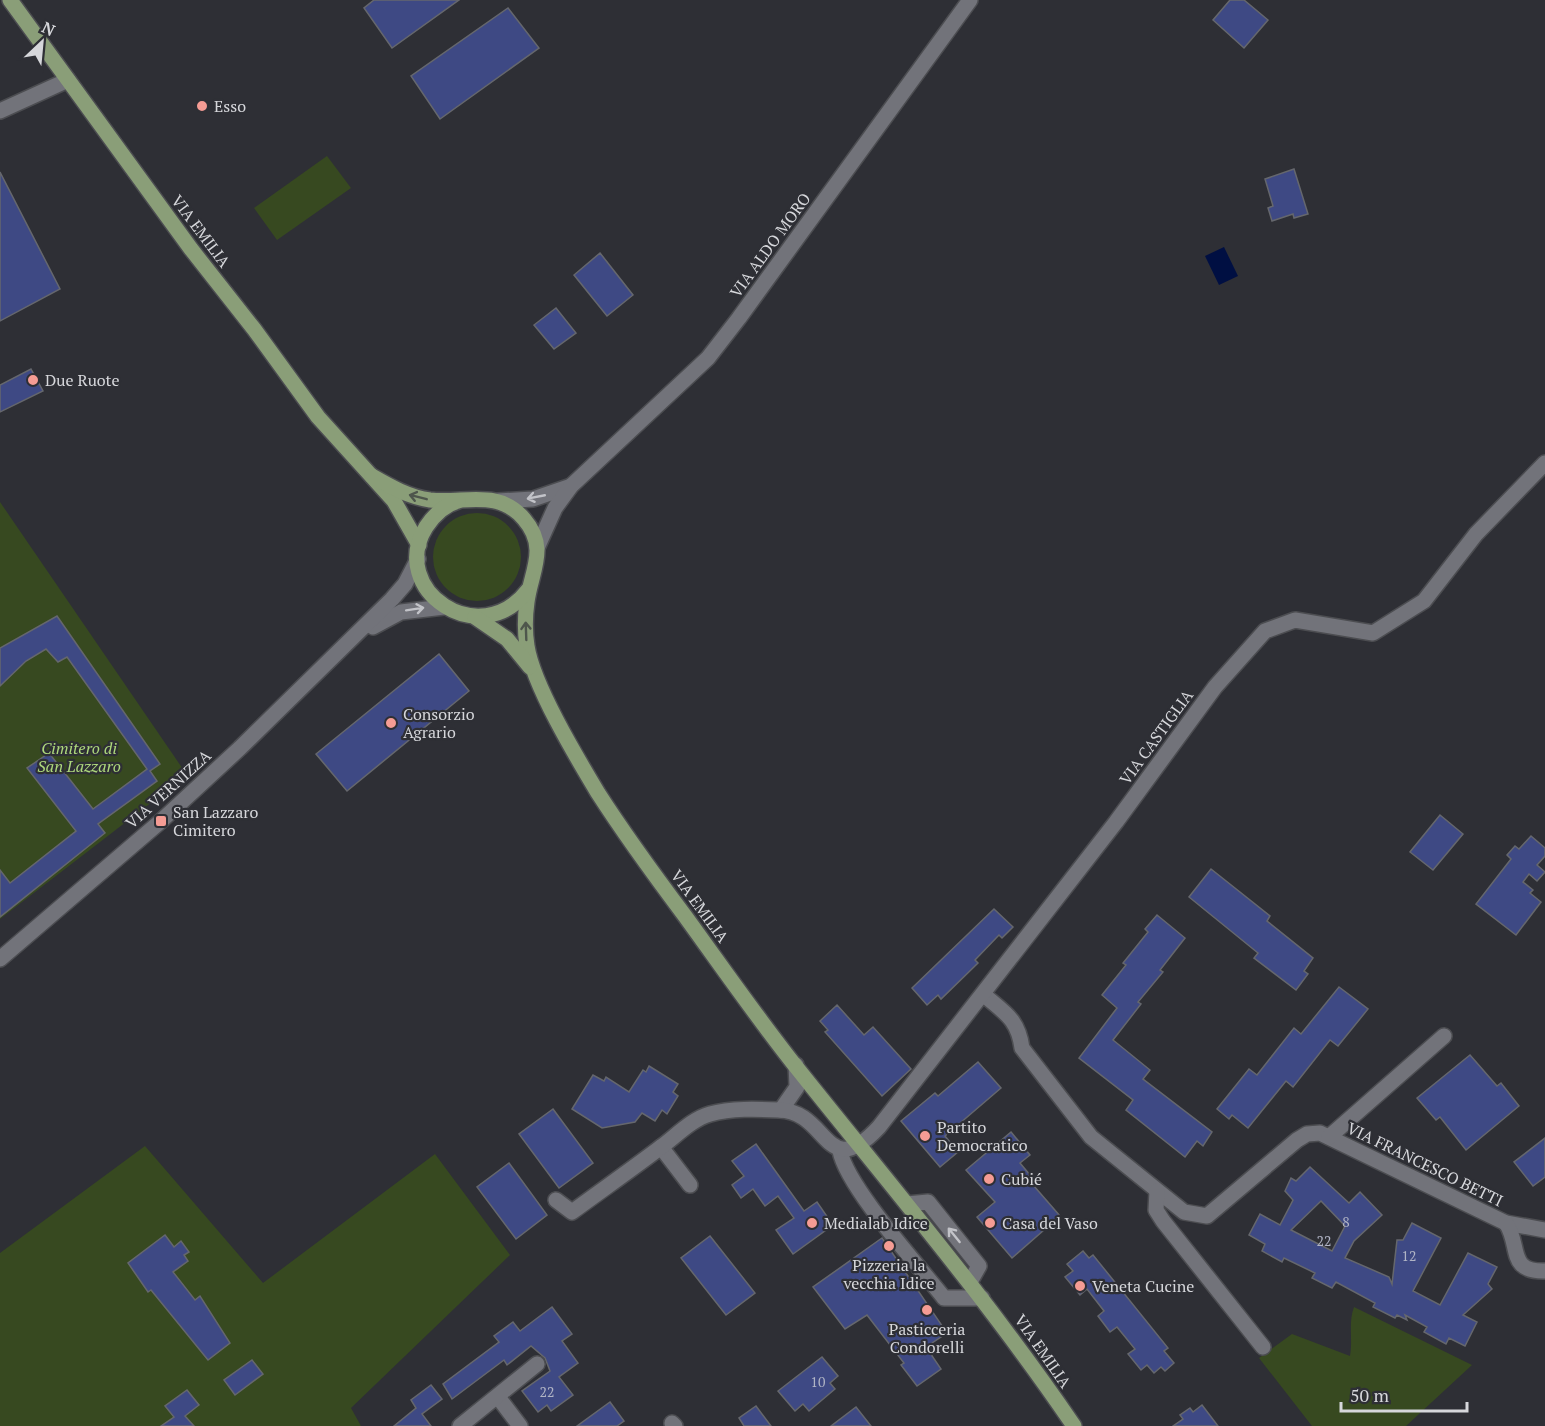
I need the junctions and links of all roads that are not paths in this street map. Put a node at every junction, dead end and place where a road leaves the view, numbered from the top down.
1 (10, 0) edge
2 (970, 0) edge
3 (68, 80) junction
4 (0, 111) edge
5 (1545, 463) edge
6 (372, 476) junction
7 (571, 486) junction
8 (468, 498) junction
9 (498, 501) junction
10 (537, 548) junction
11 (418, 552) junction
12 (530, 587) junction
13 (444, 607) junction
14 (475, 618) junction
15 (352, 639) junction
16 (535, 673) junction
17 (0, 959) edge
18 (984, 995) junction
19 (1444, 1036) dead end
20 (796, 1065) junction
21 (782, 1110) junction
22 (1329, 1137) junction
23 (859, 1145) junction
24 (661, 1147) junction
25 (840, 1151) junction
26 (690, 1185) dead end
27 (1157, 1191) junction
28 (556, 1200) dead end
29 (1506, 1223) junction
30 (1545, 1230) edge
31 (1545, 1271) edge
32 (982, 1298) junction
33 (1263, 1347) dead end
34 (537, 1364) dead end
35 (498, 1397) junction
36 (460, 1426) edge
37 (520, 1426) edge
38 (1074, 1426) edge

1 - 3 main road, VIA EMILIA
2 - 7 street, VIA ALDO MORO
3 - 4 street
3 - 6 main road, VIA EMILIA
5 - 18 street, VIA CASTIGLIA
8 -> 6 main road, VIA EMILIA
6 - 11 main road, VIA EMILIA
7 -> 9 street, VIA ALDO MORO
7 - 10 street, VIA ALDO MORO
8 - 9 main road, VIA EMILIA
8 - 11 main road
9 - 10 main road, VIA EMILIA
10 - 12 main road, VIA EMILIA
11 - 13 main road, VIA EMILIA
11 - 15 street, VIA VERNIZZA
12 - 14 main road
16 -> 12 main road, VIA EMILIA
13 - 14 main road, VIA EMILIA
15 -> 13 street, VIA VERNIZZA
14 - 16 main road, VIA EMILIA
15 - 17 street, VIA VERNIZZA
16 - 20 main road, VIA EMILIA
18 - 23 street, VIA CASTIGLIA
18 - 27 street, VIA FRANCESCO BETTI
19 - 22 street, VIA FRANCESCO BETTI
20 - 21 street
20 - 23 main road, VIA EMILIA
21 - 24 street
21 - 25 street
22 - 27 street, VIA FRANCESCO BETTI
22 - 29 street, VIA FRANCESCO BETTI
23 - 25 street
23 - 32 main road, VIA EMILIA
24 - 26 street
24 - 28 street
25 - 32 street
27 - 33 street
29 - 30 street, VIA FRANCESCO BETTI
29 - 31 street, VIA FRANCESCO BETTI
32 - 38 main road, VIA EMILIA
34 - 35 street
35 - 36 street
35 - 37 street

